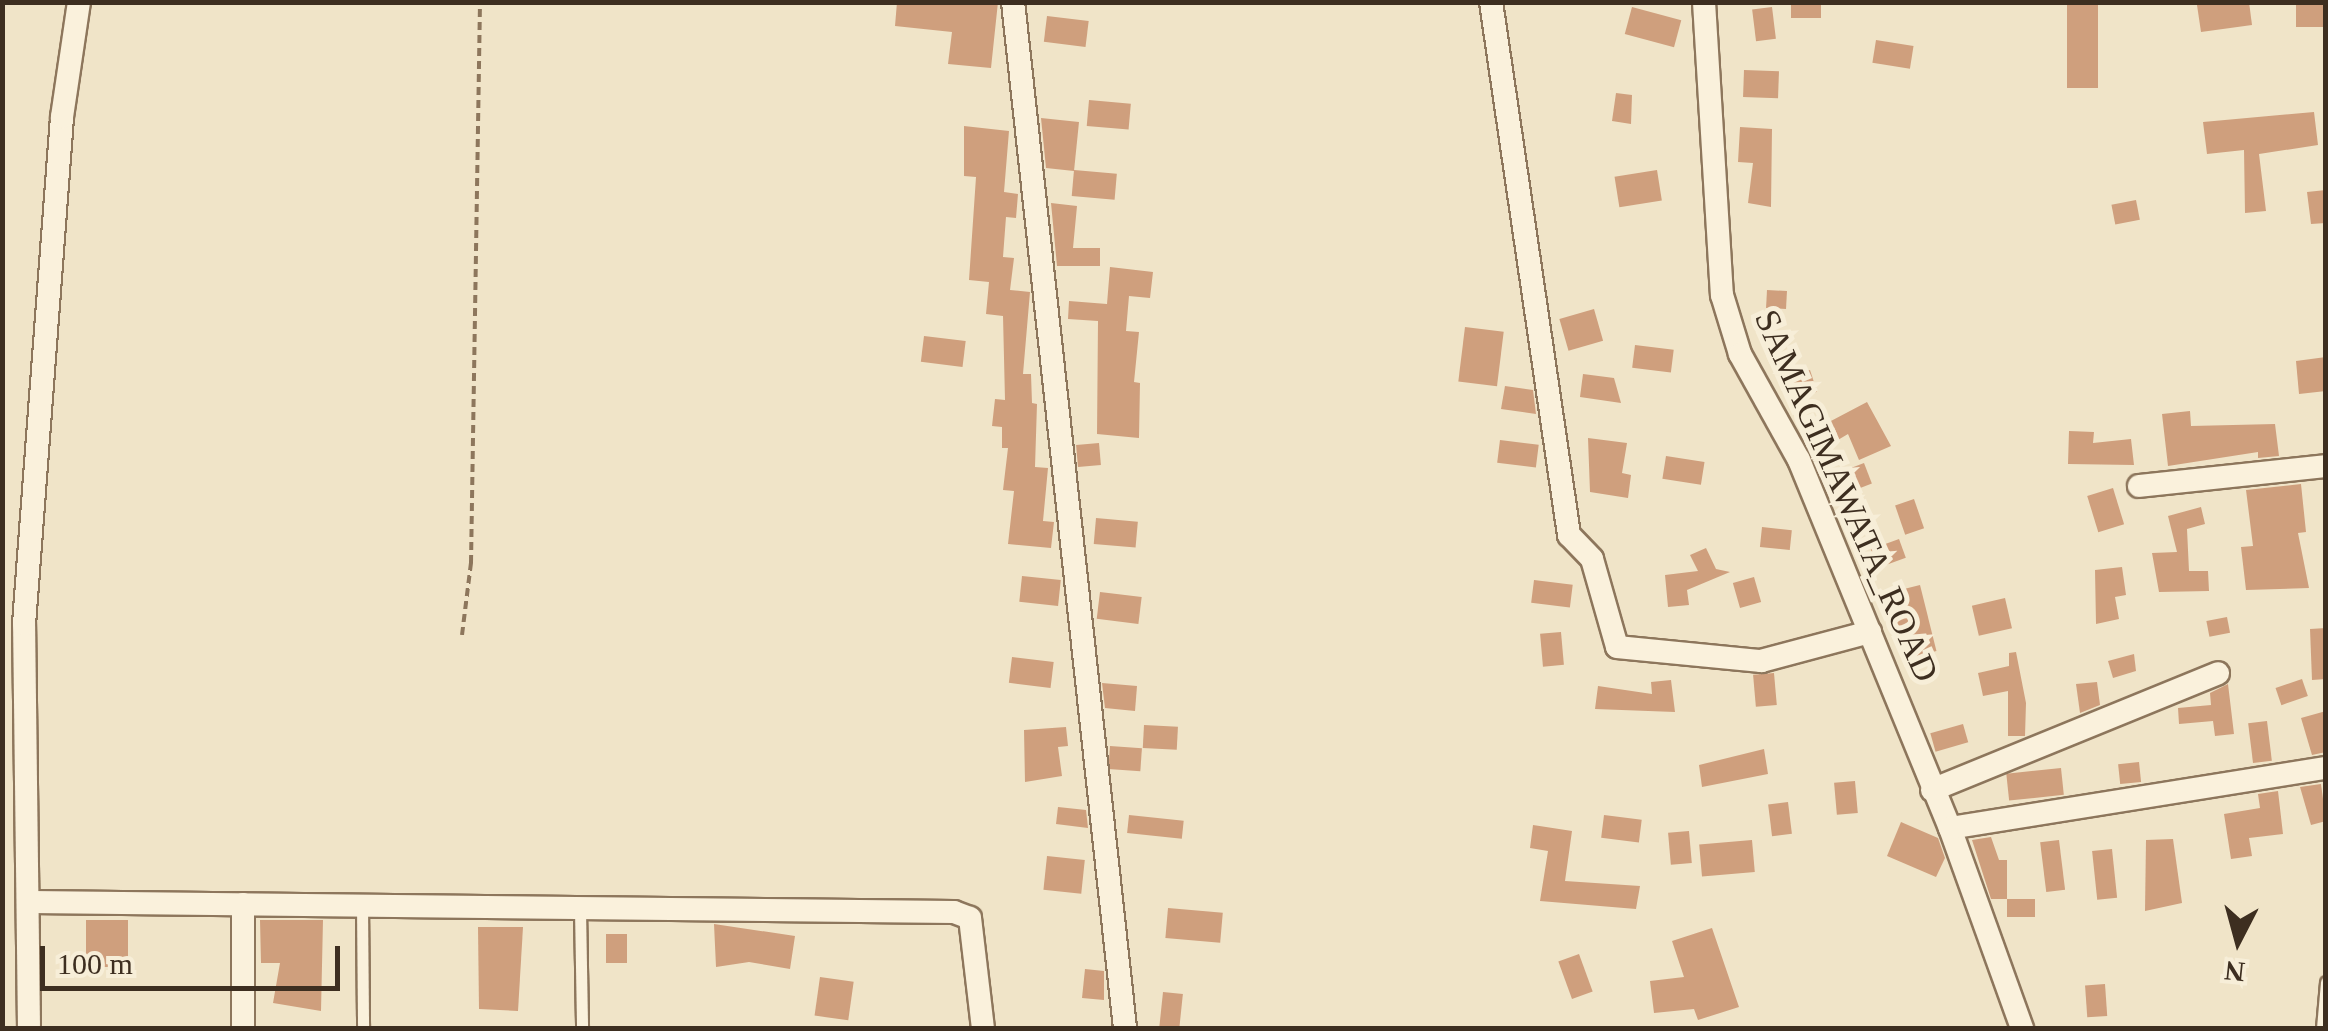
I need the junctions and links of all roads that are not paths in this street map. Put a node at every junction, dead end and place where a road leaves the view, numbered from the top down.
1 (79, 2) edge
2 (1013, 2) edge
3 (1490, 2) edge
4 (1704, 2) edge
5 (2326, 466) edge
6 (2140, 486) dead end
7 (1870, 632) junction
8 (2218, 673) dead end
9 (2326, 768) edge
10 (1932, 790) junction
11 (1950, 828) junction
12 (31, 902) junction
13 (243, 904) junction
14 (362, 905) junction
15 (580, 909) junction
16 (2326, 982) edge
17 (29, 1028) edge
18 (243, 1028) edge
19 (363, 1028) edge
20 (582, 1028) edge
21 (983, 1028) edge
22 (1125, 1028) edge
23 (2022, 1028) edge
24 (2322, 1028) edge

1 - 12 street
2 - 22 street
3 - 7 street
4 - 7 street, SAMAGIMAWATA_ROAD
5 - 6 street
7 - 10 street, SAMAGIMAWATA_ROAD
8 - 10 street
9 - 11 street
10 - 11 street, SAMAGIMAWATA_ROAD
11 - 23 street, SAMAGIMAWATA_ROAD
12 - 13 street
12 - 17 street
13 - 14 street
13 - 18 street
14 - 15 street
14 - 19 lane
15 - 20 lane
15 - 21 street
16 - 24 lane

